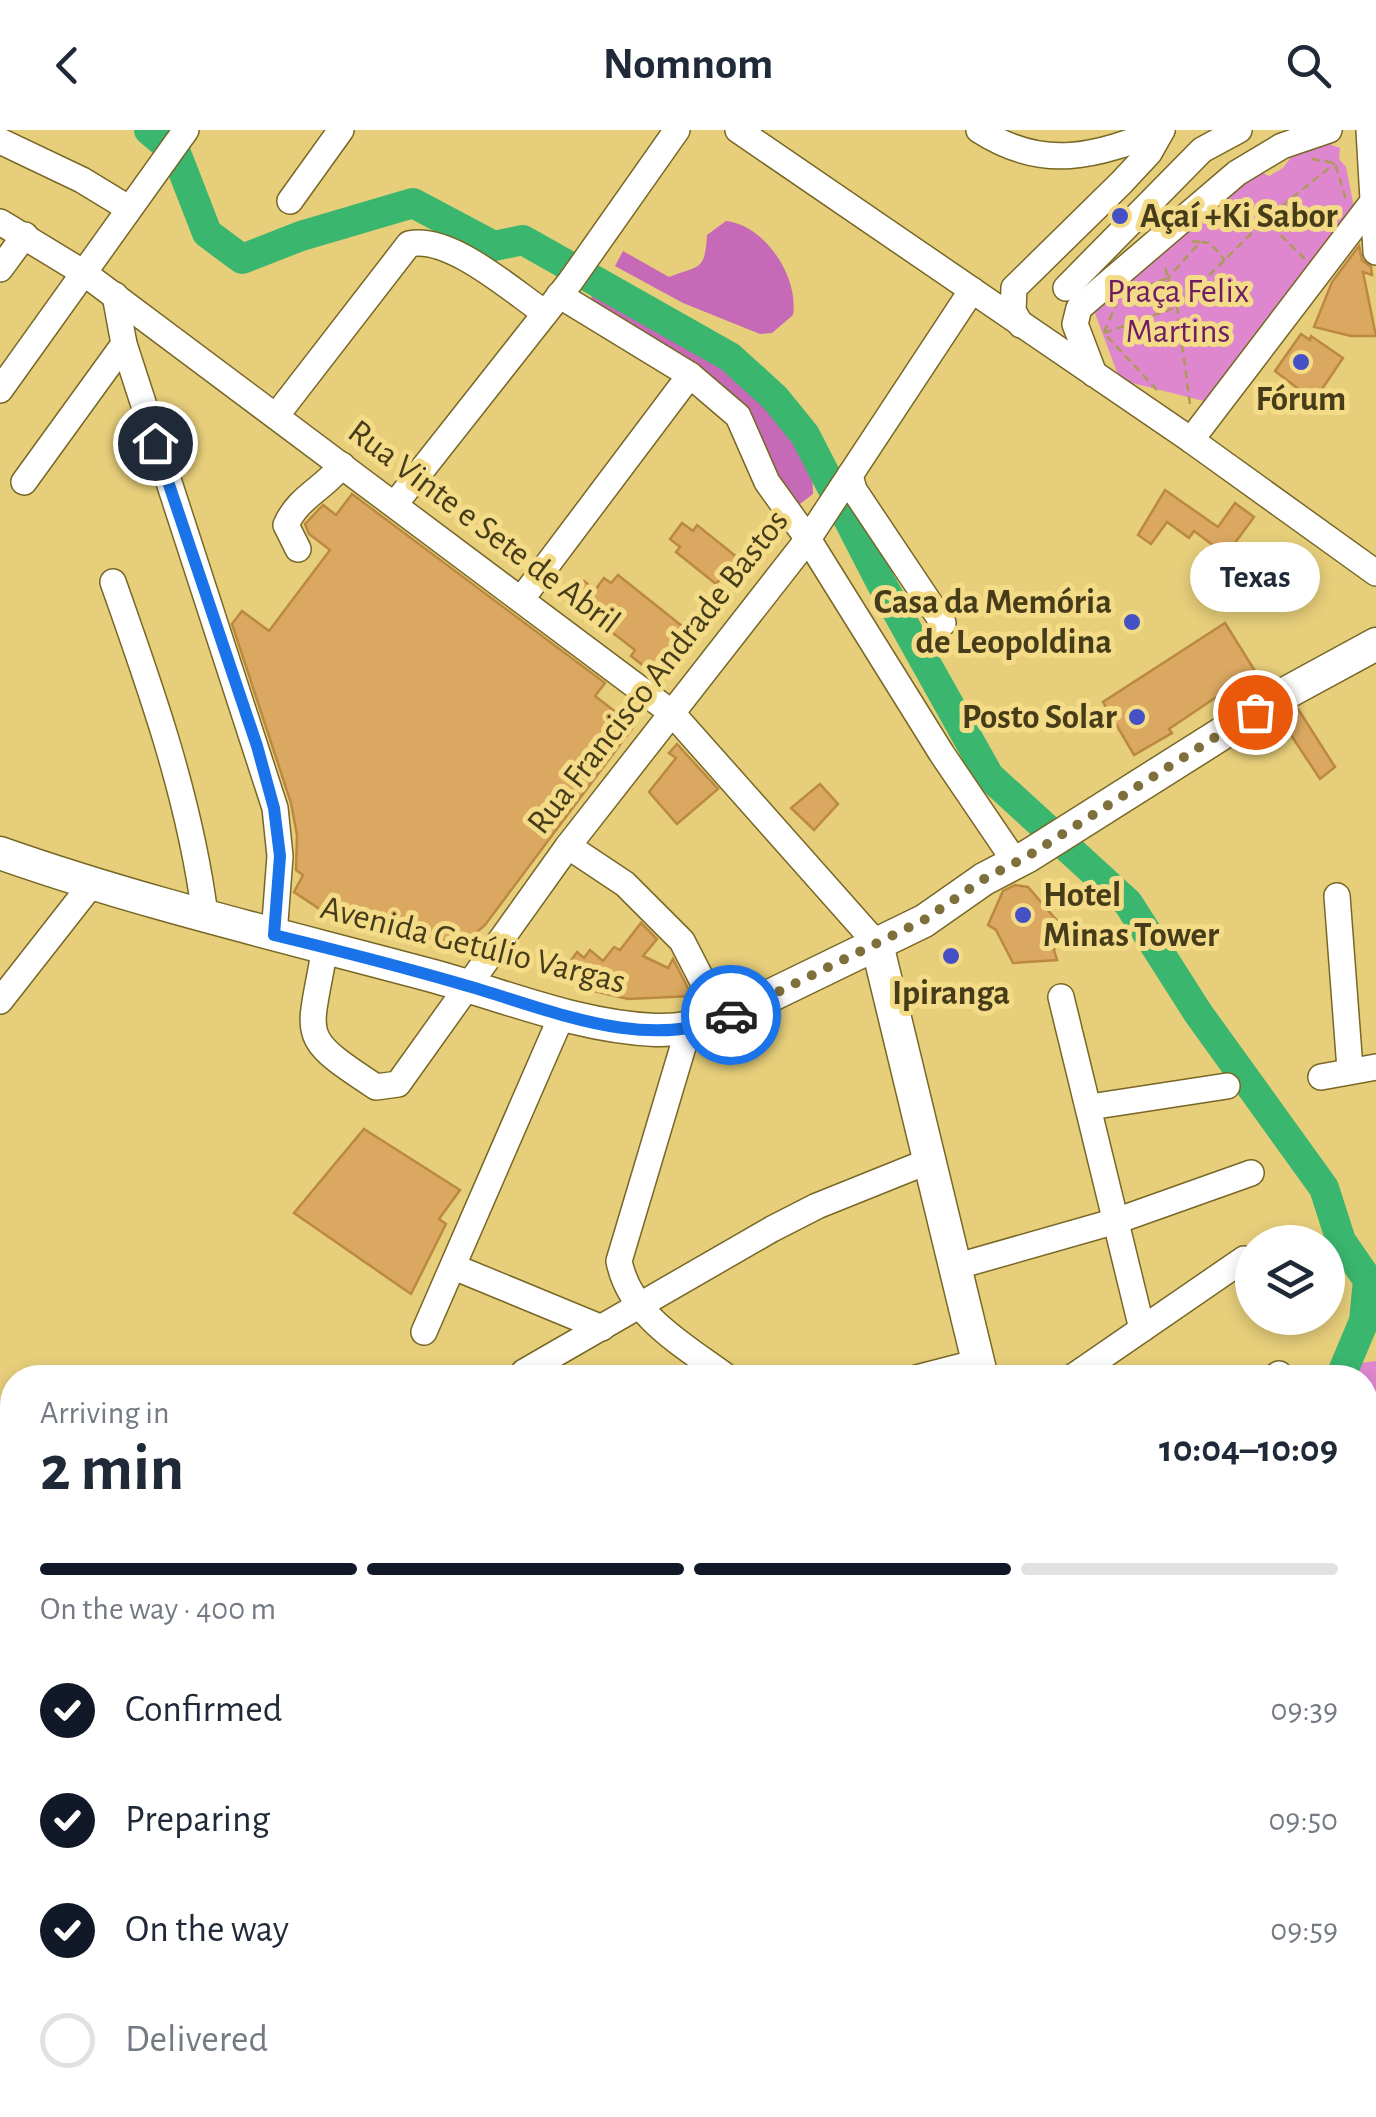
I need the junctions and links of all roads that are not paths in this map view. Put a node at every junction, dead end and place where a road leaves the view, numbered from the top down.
1 (186, 130) edge
2 (342, 130) edge
3 (677, 130) edge
4 (738, 130) edge
5 (979, 130) edge
6 (1018, 130) edge
7 (1162, 130) edge
8 (1239, 130) edge
9 (1329, 130) edge
10 (1369, 130) edge
11 (0, 141) edge
12 (1042, 154) junction
13 (290, 201) dead end
14 (1360, 207) junction
15 (128, 208) junction
16 (0, 222) edge
17 (25, 235) junction
18 (1376, 252) edge
19 (0, 270) edge
20 (84, 272) junction
21 (1025, 279) junction
22 (972, 290) junction
23 (115, 296) junction
24 (558, 296) junction
25 (1073, 307) junction
26 (1021, 325) junction
27 (1047, 342) junction
28 (124, 344) junction
29 (1094, 374) junction
30 (690, 375) junction
31 (0, 390) edge
32 (276, 416) junction
33 (1191, 440) junction
34 (342, 465) junction
35 (847, 480) junction
36 (24, 482) dead end
37 (395, 504) junction
38 (813, 530) junction
39 (298, 549) dead end
40 (1376, 573) edge
41 (113, 582) dead end
42 (522, 597) junction
43 (943, 623) dead end
44 (1376, 644) edge
45 (672, 713) junction
46 (568, 846) junction
47 (0, 852) edge
48 (1022, 860) junction
49 (91, 884) junction
50 (1338, 896) dead end
51 (205, 915) junction
52 (274, 935) junction
53 (877, 944) junction
54 (325, 948) junction
55 (466, 985) junction
56 (1061, 996) dead end
57 (0, 1001) edge
58 (562, 1015) junction
59 (722, 1018) junction
60 (688, 1030) junction
61 (1376, 1067) edge
62 (1350, 1069) junction
63 (1321, 1076) dead end
64 (1227, 1086) dead end
65 (1090, 1107) junction
66 (929, 1161) junction
67 (1251, 1173) dead end
68 (1116, 1221) junction
69 (1235, 1265) edge
70 (958, 1266) junction
71 (454, 1268) junction
72 (638, 1308) junction
73 (602, 1328) junction
74 (1142, 1329) junction
75 (424, 1332) dead end
76 (536, 1365) edge
77 (711, 1365) edge
78 (979, 1365) edge
79 (1091, 1365) edge

1 - 15 street
2 - 13 street
3 - 24 street
4 - 22 street
5 - 12 street
6 - 12 street
7 - 12 street
7 - 21 street
8 - 25 street
9 - 25 street
10 - 14 street
11 - 15 street
14 - 18 street
14 - 33 street
15 - 20 street
16 - 17 street, Rua Vinte e Sete de Abril
17 - 19 street
17 - 20 street, Rua Vinte e Sete de Abril
20 - 23 street, Rua Vinte e Sete de Abril
20 - 31 street
21 - 22 street
21 - 25 street
21 - 26 street
22 - 26 street
22 - 35 street, Rua Francisco Andrade Bastos
23 - 28 street
23 - 32 street, Rua Vinte e Sete de Abril
24 - 30 street
24 - 32 street
24 - 37 street
25 - 27 street
25 - 29 street
26 - 27 street
27 - 29 street
28 - 36 street
28 - 52 street
29 - 33 street
30 - 38 street
30 - 42 street
32 - 34 street, Rua Vinte e Sete de Abril
33 - 40 street
34 - 37 street, Rua Vinte e Sete de Abril
34 - 39 street
35 - 38 street, Rua Francisco Andrade Bastos
35 - 43 street
37 - 42 street, Rua Vinte e Sete de Abril
38 - 45 street, Rua Francisco Andrade Bastos
38 - 48 street
41 - 51 street
42 - 45 street, Rua Vinte e Sete de Abril
44 - 48 main road, Avenida Getúlio Vargas
45 - 46 street, Rua Francisco Andrade Bastos
45 - 53 street, Rua Vinte e Sete de Abril
46 - 55 street, Rua Francisco Andrade Bastos
46 - 59 street
47 - 49 main road, Avenida Getúlio Vargas
48 - 53 main road, Avenida Getúlio Vargas
49 - 51 main road, Avenida Getúlio Vargas
49 - 57 street
50 - 62 street
51 - 52 main road, Avenida Getúlio Vargas
52 - 54 main road, Avenida Getúlio Vargas
53 - 59 main road, Avenida Getúlio Vargas
53 - 66 main road
54 - 55 main road, Avenida Getúlio Vargas
54 - 55 street, Rua Francisco Andrade Bastos
55 - 58 main road, Avenida Getúlio Vargas
56 - 65 street
58 - 60 main road, Avenida Getúlio Vargas
58 - 71 street
59 - 60 main road, Avenida Getúlio Vargas
60 - 72 street
61 - 62 street
62 - 63 street
64 - 65 street
65 - 68 street
66 - 70 main road
66 - 72 street
67 - 68 street
68 - 70 street
68 - 74 street
69 - 74 street
70 - 78 main road
71 - 73 street
71 - 75 street
72 - 73 street
72 - 77 street
73 - 76 street
74 - 79 street

